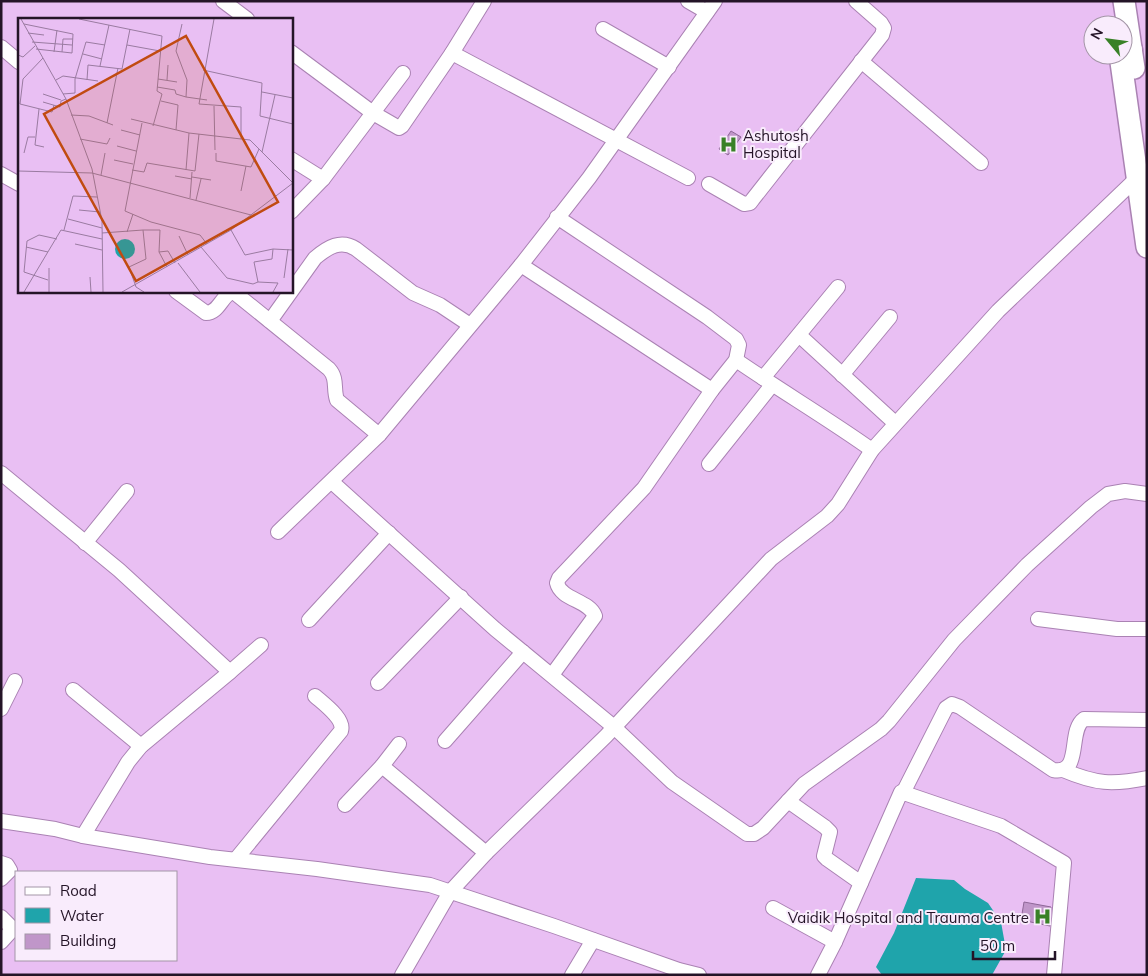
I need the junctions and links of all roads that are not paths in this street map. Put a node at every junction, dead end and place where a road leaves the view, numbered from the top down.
1 (484, 1) edge
2 (688, 1) edge
3 (856, 1) edge
4 (1112, 1) edge
5 (1124, 1) edge
6 (230, 3) edge
7 (711, 7) edge
8 (1114, 15) edge
9 (1124, 15) edge
10 (246, 18) edge
11 (603, 29) dead end
12 (1, 47) edge
13 (292, 53) edge
14 (452, 53) junction
15 (18, 61) edge
16 (862, 61) junction
17 (1127, 65) edge
18 (669, 67) junction
19 (403, 73) dead end
20 (373, 113) junction
21 (617, 140) junction
22 (292, 160) edge
23 (982, 164) dead end
24 (1142, 170) edge
25 (3, 178) edge
26 (688, 178) dead end
27 (323, 179) junction
28 (18, 184) edge
29 (710, 184) dead end
30 (292, 211) edge
31 (557, 217) junction
32 (1147, 247) edge
33 (520, 265) junction
34 (838, 287) dead end
35 (292, 290) edge
36 (291, 292) edge
37 (190, 296) edge
38 (890, 317) dead end
39 (270, 321) junction
40 (470, 325) junction
41 (799, 335) junction
42 (736, 360) junction
43 (842, 375) junction
44 (767, 382) junction
45 (712, 390) junction
46 (896, 423) junction
47 (379, 435) junction
48 (872, 450) junction
49 (709, 464) dead end
50 (1, 473) edge
51 (332, 482) junction
52 (127, 490) dead end
53 (1147, 494) edge
54 (278, 532) dead end
55 (388, 533) junction
56 (86, 543) junction
57 (461, 597) junction
58 (1038, 619) dead end
59 (309, 620) dead end
60 (1147, 629) edge
61 (261, 644) dead end
62 (523, 652) junction
63 (230, 672) junction
64 (552, 675) junction
65 (15, 681) dead end
66 (378, 683) dead end
67 (73, 690) dead end
68 (315, 696) dead end
69 (1, 709) edge
70 (1147, 720) edge
71 (614, 727) junction
72 (445, 741) dead end
73 (399, 744) dead end
74 (141, 746) junction
75 (382, 766) junction
76 (1063, 770) junction
77 (1147, 778) edge
78 (903, 793) junction
79 (788, 801) junction
80 (345, 805) dead end
81 (1, 821) edge
82 (83, 836) junction
83 (486, 852) junction
84 (236, 859) junction
85 (1, 863) edge
86 (1, 880) edge
87 (861, 884) junction
88 (450, 892) junction
89 (773, 908) dead end
90 (1, 917) edge
91 (593, 940) junction
92 (1, 942) edge
93 (835, 942) junction
94 (677, 972) edge
95 (402, 975) edge
96 (572, 975) edge
97 (699, 975) edge
98 (818, 975) edge
99 (1054, 975) edge

1 - 14 street
2 - 7 street
3 - 16 street
4 - 8 main road
5 - 9 main road
6 - 10 street
7 - 18 street
11 - 18 street
12 - 15 street
13 - 20 street
14 - 20 street
14 - 21 street
16 - 23 street
16 - 29 street
17 - 24 main road
18 - 21 street
19 - 20 street
20 - 27 street
21 - 26 street
21 - 31 street
22 - 27 street
24 - 32 main road
24 - 46 street
25 - 28 street
27 - 30 street
31 - 33 street
31 - 42 street
33 - 40 street
33 - 45 street
34 - 41 street
35 - 40 street
36 - 39 street
37 - 39 street
38 - 43 street
39 - 47 street
40 - 47 street
41 - 43 street
41 - 44 street
42 - 44 street
42 - 45 street
43 - 46 street
44 - 48 street
44 - 49 street
45 - 64 street
46 - 48 street
47 - 51 street
48 - 71 street
50 - 56 street
51 - 54 street
51 - 55 street
52 - 56 street
53 - 79 street
55 - 57 street
55 - 59 street
56 - 63 street
57 - 62 street
57 - 66 street
58 - 60 street
61 - 63 street
62 - 64 street
62 - 72 street
63 - 74 street
64 - 71 street
65 - 69 street
67 - 74 street
68 - 84 street
70 - 76 street
71 - 79 street
71 - 83 street
73 - 75 street
74 - 82 street
75 - 80 street
75 - 83 street
76 - 77 street
76 - 78 street
78 - 87 street
78 - 99 street
79 - 87 street
81 - 82 street
82 - 84 street
83 - 88 street
84 - 88 street
85 - 86 street
87 - 93 street
88 - 91 street
88 - 95 street
89 - 93 street
90 - 92 street
91 - 94 street
91 - 96 street
93 - 98 street
94 - 97 street

